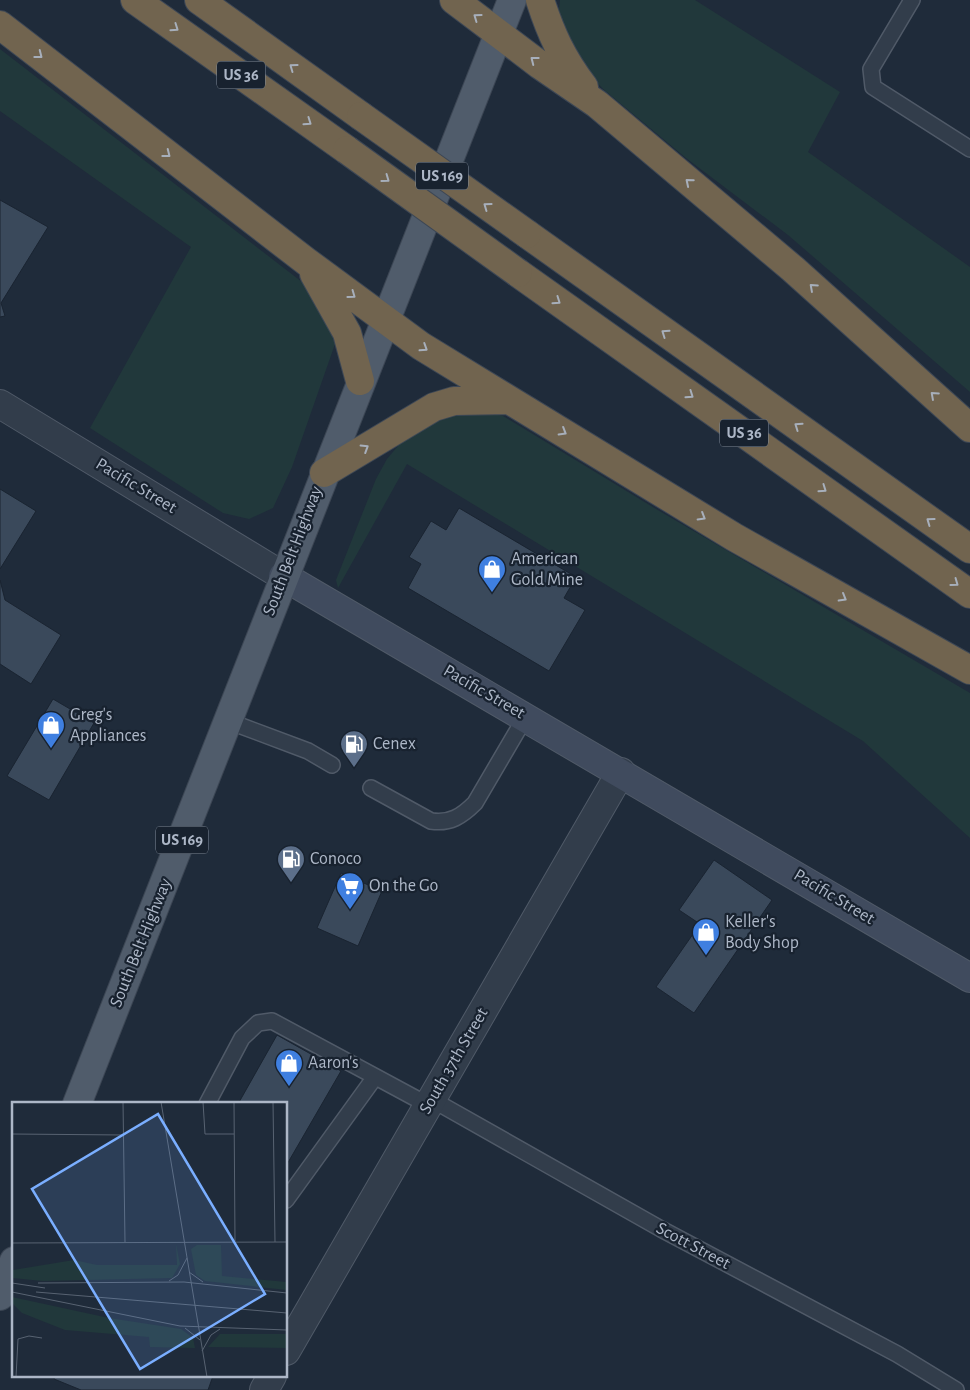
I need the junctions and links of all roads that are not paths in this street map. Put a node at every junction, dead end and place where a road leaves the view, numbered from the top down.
1 (135, 0) edge
2 (199, 0) edge
3 (454, 0) edge
4 (512, 0) edge
5 (540, 0) edge
6 (912, 0) edge
7 (0, 25) edge
8 (499, 33) junction
9 (597, 104) junction
10 (970, 149) edge
11 (307, 262) junction
12 (385, 319) junction
13 (360, 381) junction
14 (509, 400) junction
15 (0, 404) edge
16 (970, 428) edge
17 (324, 473) junction
18 (970, 549) edge
19 (283, 576) junction
20 (970, 594) edge
21 (970, 670) edge
22 (526, 716) junction
23 (228, 721) junction
24 (332, 765) dead end
25 (622, 772) junction
26 (370, 788) dead end
27 (970, 978) edge
28 (375, 1077) junction
29 (78, 1102) edge
30 (208, 1102) edge
31 (429, 1102) junction
32 (288, 1197) edge
33 (12, 1266) edge
34 (0, 1296) edge
35 (288, 1348) edge
36 (956, 1390) edge

1 -> 20 highway, US 36, bridge
18 -> 2 highway, US 36, bridge
8 -> 3 highway
4 - 8 main road, South Belt Highway / US 169
5 - 9 highway
6 - 10 lane
7 -> 11 highway
9 -> 8 highway
8 - 12 main road, South Belt Highway / US 169
16 -> 9 highway
11 -> 12 highway
11 - 13 highway
12 - 13 main road, South Belt Highway / US 169
12 -> 14 highway
13 - 17 main road, South Belt Highway / US 169
17 -> 14 highway
14 -> 21 highway
15 - 19 street, Pacific Street
17 - 19 main road, South Belt Highway / US 169
19 - 22 street, Pacific Street
19 - 23 main road, South Belt Highway / US 169
22 - 25 street, Pacific Street
22 - 26 lane
23 - 24 lane
23 - 29 main road, South Belt Highway / US 169
25 - 27 street, Pacific Street
25 - 31 street, South 37th Street
28 - 30 lane, Scott Street
28 - 31 lane, Scott Street
28 - 32 lane
31 - 35 street, South 37th Street
31 - 36 lane, Scott Street
33 - 34 main road

